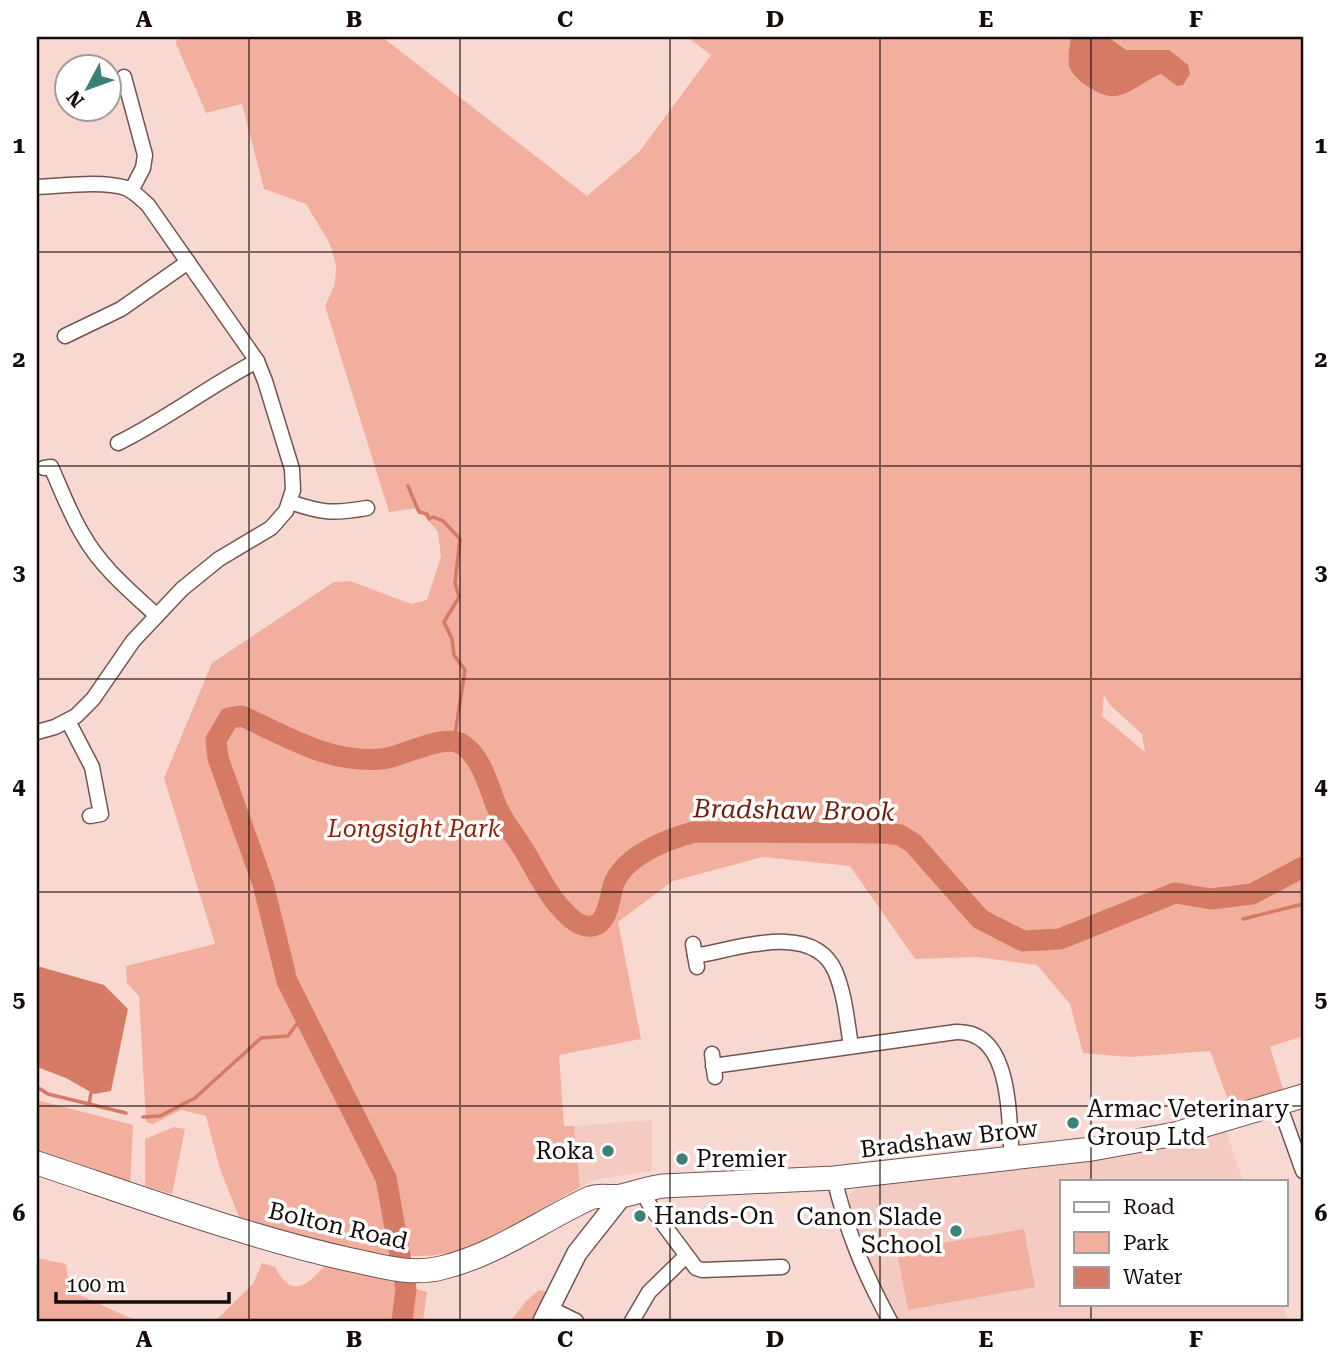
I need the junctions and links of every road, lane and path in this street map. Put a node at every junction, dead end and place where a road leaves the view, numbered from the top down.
1 (124, 74) dead end
2 (37, 187) edge
3 (131, 191) junction
4 (188, 262) junction
5 (65, 335) dead end
6 (257, 361) junction
7 (118, 443) dead end
8 (44, 468) dead end
9 (290, 502) junction
10 (367, 508) dead end
11 (156, 615) junction
12 (68, 721) junction
13 (37, 732) edge
14 (90, 816) dead end
15 (695, 956) dead end
16 (851, 1046) junction
17 (713, 1065) dead end
18 (1303, 1096) edge
19 (1279, 1104) junction
20 (1012, 1158) junction
21 (37, 1163) edge
22 (1303, 1171) edge
23 (834, 1178) junction
24 (632, 1193) junction
25 (686, 1256) junction
26 (782, 1267) dead end
27 (546, 1315) edge
28 (576, 1321) edge
29 (632, 1321) edge
30 (890, 1321) edge

1 - 3 street
2 - 3 street
3 - 4 street
4 - 5 street
4 - 6 street
6 - 7 street
6 - 9 street
8 - 11 street
9 - 10 street
9 - 11 street
11 - 12 street
12 - 13 street
12 - 14 street
15 - 16 street
16 - 17 street
16 - 20 street
18 - 19 main road, Bradshaw Brow
19 - 20 main road, Bradshaw Brow
19 - 22 street
20 - 23 main road, Bradshaw Brow
21 - 24 main road, Bolton Road
23 - 24 main road, Bradshaw Brow
23 - 30 street
24 - 25 street
24 - 27 main road
25 - 26 street
25 - 29 street
27 - 28 street

